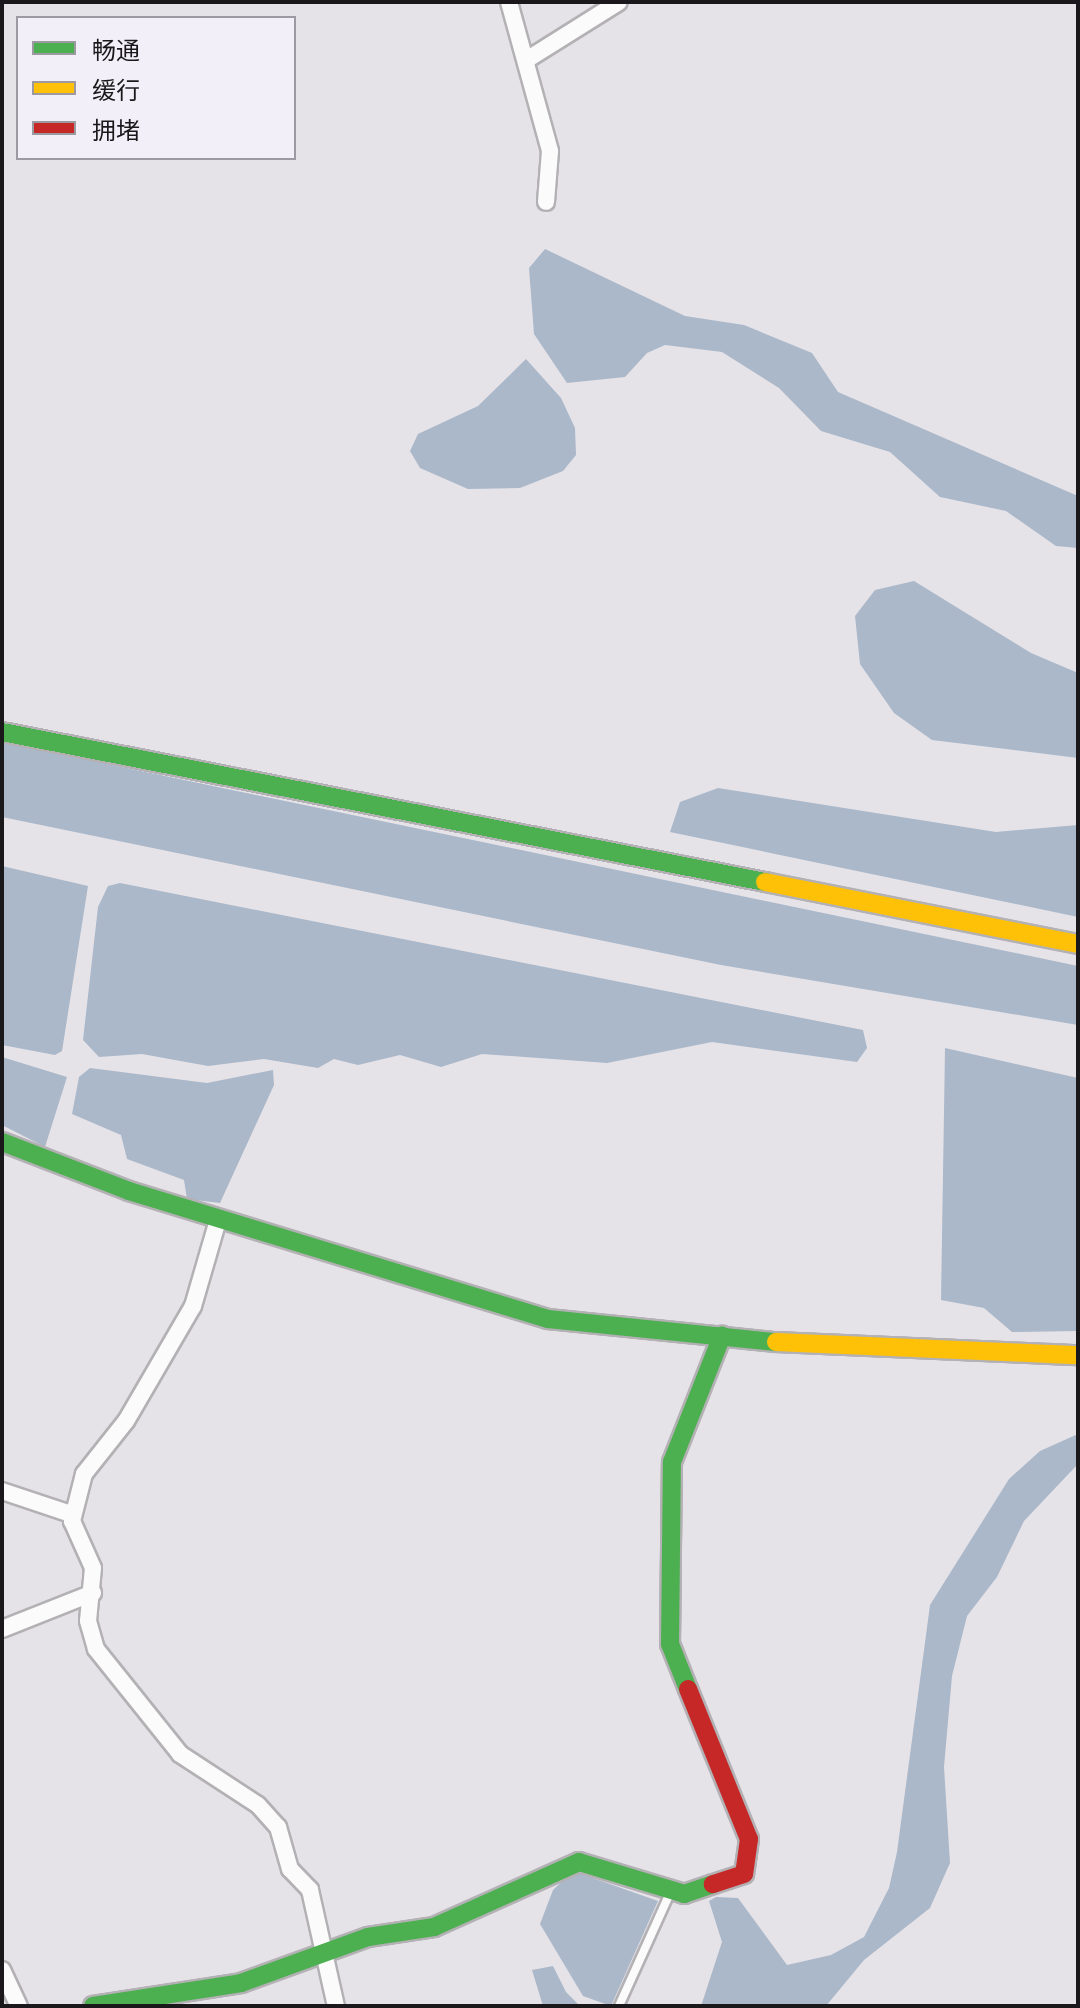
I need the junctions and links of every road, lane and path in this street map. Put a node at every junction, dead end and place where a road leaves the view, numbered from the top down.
1 (509, 2) edge
2 (619, 2) edge
3 (528, 59) junction
4 (546, 202) dead end
5 (2, 732) edge
6 (1078, 944) edge
7 (2, 1142) edge
8 (218, 1220) junction
9 (722, 1336) junction
10 (1078, 1355) edge
11 (2, 1491) edge
12 (71, 1514) junction
13 (93, 1593) junction
14 (2, 1629) edge
15 (671, 1891) junction
16 (327, 1957) junction
17 (2, 1970) edge
18 (19, 2006) edge
19 (93, 2006) edge
20 (336, 2006) edge
21 (619, 2006) edge

1 - 3 street
2 - 3 street
3 - 4 street
5 - 6 street
7 - 8 street
8 - 9 street
8 - 12 street
9 - 10 street
9 - 15 street
11 - 12 street
12 - 13 street
13 - 14 street
13 - 16 street
15 - 16 street
15 - 21 lane
16 - 19 street
16 - 20 street
17 - 18 street

